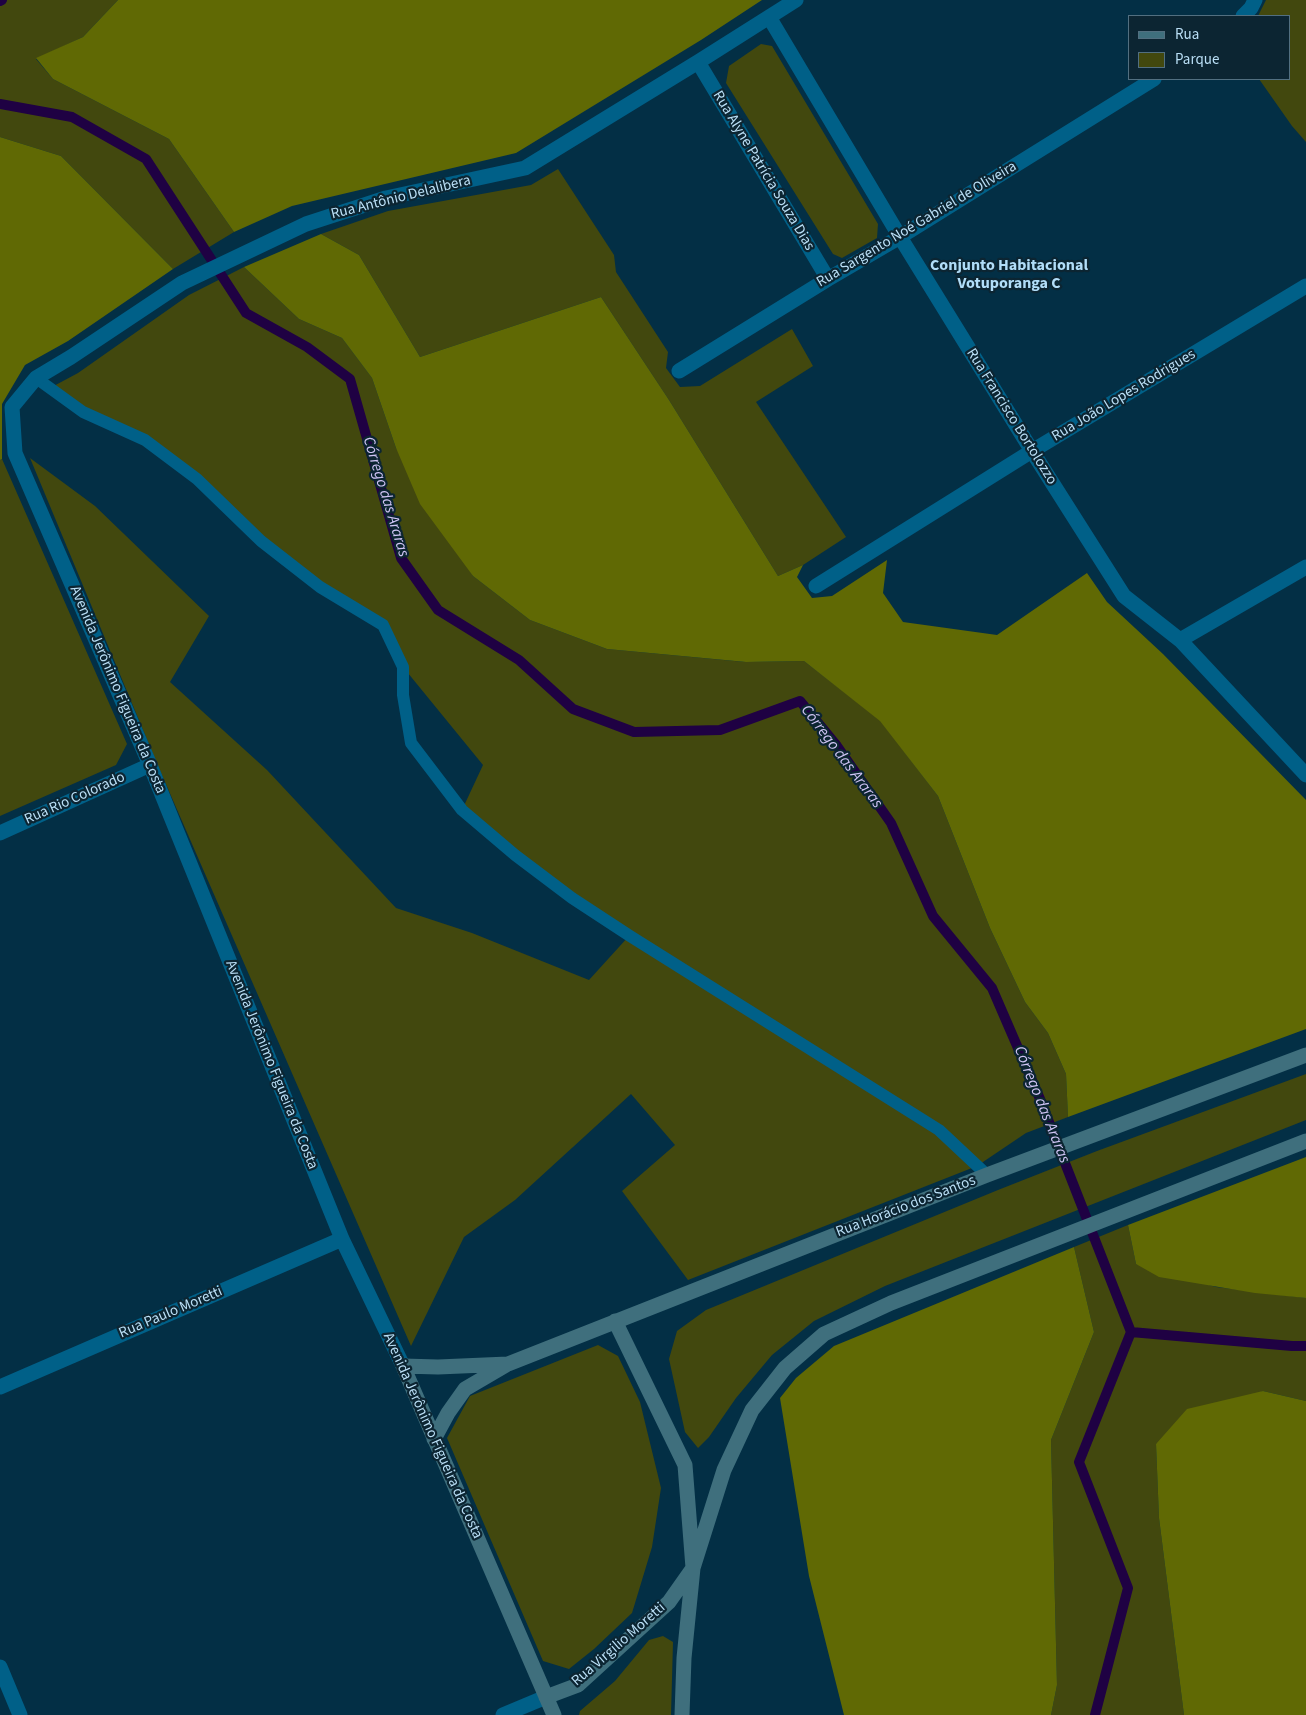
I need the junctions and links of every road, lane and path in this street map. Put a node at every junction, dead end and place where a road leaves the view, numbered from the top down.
1 (796, 0) edge
2 (1255, 0) edge
3 (1244, 15) edge
4 (769, 17) junction
5 (698, 62) junction
6 (1152, 80) edge
7 (900, 237) junction
8 (828, 279) junction
9 (1306, 286) edge
10 (679, 370) dead end
11 (36, 378) junction
12 (12, 407) joint
13 (1032, 451) junction
14 (1306, 567) edge
15 (816, 586) dead end
16 (1180, 640) junction
17 (150, 766) junction
18 (1306, 775) edge
19 (0, 833) edge
20 (1306, 1055) edge
21 (1306, 1141) edge
22 (986, 1175) junction
23 (342, 1239) junction
24 (615, 1321) junction
25 (508, 1364) junction
26 (403, 1366) junction
27 (0, 1387) edge
28 (434, 1439) junction
29 (693, 1568) junction
30 (0, 1667) edge
31 (546, 1697) junction
32 (20, 1715) edge
33 (503, 1715) edge
34 (554, 1715) edge
35 (682, 1715) edge

1 - 4 street, Rua Antônio Delalibera
2 - 3 street
4 - 5 street, Rua Antônio Delalibera
4 - 7 street, Rua Francisco Bortolozzo
5 - 8 street, Rua Alyne Patrícia Souza Dias
5 - 11 street, Rua Antônio Delalibera
6 - 7 street, Rua Sargento Noé Gabriel de Oliveira
7 - 8 street, Rua Sargento Noé Gabriel de Oliveira
7 - 13 street, Rua Francisco Bortolozzo
8 - 10 street, Rua Sargento Noé Gabriel de Oliveira
9 - 13 street, Rua João Lopes Rodrigues
11 - 12 street, Rua Antônio Delalibera
11 - 22 lane
12 - 17 street, Avenida Jerônimo Figueira da Costa
13 - 15 street, Rua João Lopes Rodrigues
13 - 16 street, Rua Francisco Bortolozzo
14 - 16 street
16 - 18 street, Rua Francisco Bortolozzo
17 - 19 street, Rua Rio Colorado
17 - 23 street, Avenida Jerônimo Figueira da Costa
20 - 22 main road, Rua Horácio dos Santos
21 - 29 main road
22 - 24 main road, Rua Horácio dos Santos
23 - 26 street, Avenida Jerônimo Figueira da Costa
23 - 27 street, Rua Paulo Moretti
24 - 25 main road, Rua Horácio dos Santos
24 - 29 main road
25 - 26 main road, Rua Horácio dos Santos
25 - 28 main road, Rua Horácio dos Santos
26 - 28 main road, Avenida Jerônimo Figueira da Costa
28 - 31 main road, Avenida Jerônimo Figueira da Costa
29 - 31 main road, Rua Virgilio Moretti
29 - 35 main road
30 - 32 street
31 - 33 street, Rua Virgilio Moretti
31 - 34 main road, Avenida Jerônimo Figueira da Costa

